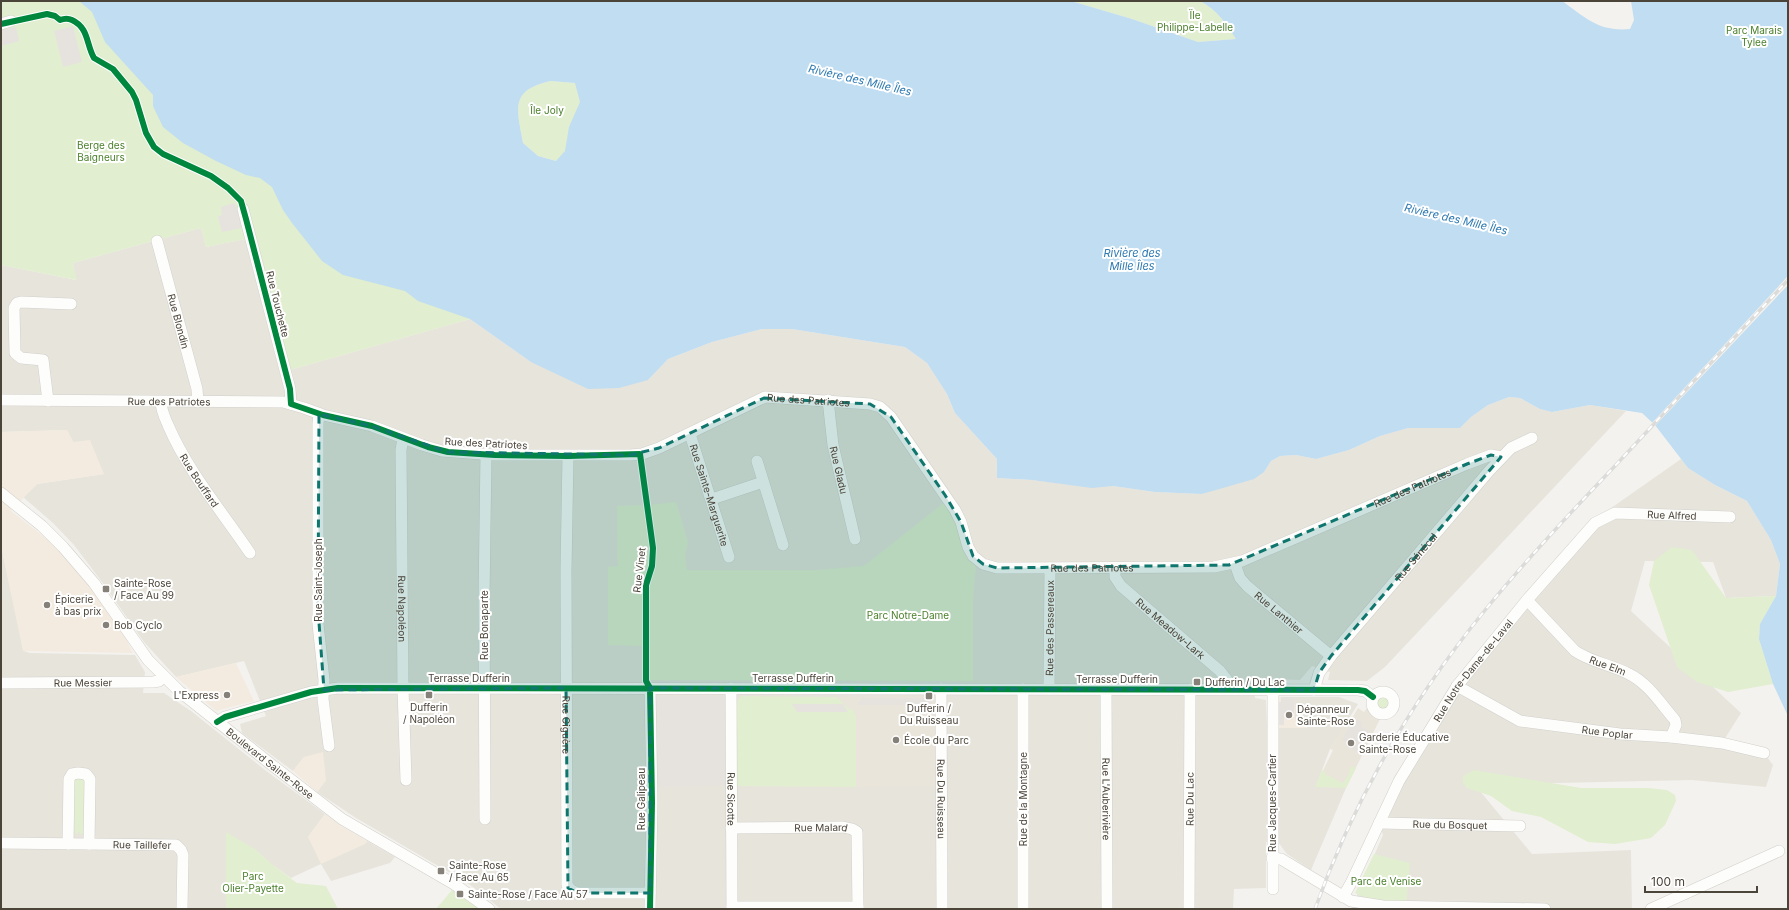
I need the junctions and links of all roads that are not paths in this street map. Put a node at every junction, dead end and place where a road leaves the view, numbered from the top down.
1 (243, 209) dead end
2 (157, 240) dead end
3 (71, 304) dead end
4 (1, 400) edge
5 (828, 400) junction
6 (48, 401) junction
7 (161, 402) junction
8 (198, 402) junction
9 (291, 404) junction
10 (319, 414) junction
11 (690, 434) junction
12 (403, 438) junction
13 (1532, 438) dead end
14 (486, 454) junction
15 (568, 456) junction
16 (1501, 457) junction
17 (757, 461) dead end
18 (763, 482) junction
19 (1, 493) edge
20 (712, 499) junction
21 (1615, 513) joint
22 (1730, 517) dead end
23 (855, 539) dead end
24 (783, 545) dead end
25 (250, 554) dead end
26 (729, 557) dead end
27 (1235, 564) junction
28 (1050, 568) junction
29 (1115, 568) junction
30 (1528, 600) junction
31 (1331, 656) junction
32 (164, 677) junction
33 (1, 683) edge
34 (1457, 686) junction
35 (403, 688) junction
36 (484, 688) junction
37 (566, 688) junction
38 (650, 688) junction
39 (731, 688) junction
40 (941, 689) junction
41 (1023, 689) junction
42 (1049, 689) junction
43 (1106, 689) junction
44 (1190, 689) junction
45 (1229, 689) junction
46 (324, 690) junction
47 (1273, 690) junction
48 (1314, 690) junction
49 (1373, 697) dead end
50 (217, 722) junction
51 (1671, 737) junction
52 (329, 746) dead end
53 (1764, 753) dead end
54 (406, 780) dead end
55 (486, 819) dead end
56 (1379, 823) junction
57 (1520, 826) dead end
58 (731, 828) junction
59 (1, 843) edge
60 (68, 844) junction
61 (90, 844) junction
62 (1779, 851) dead end
63 (1272, 858) junction
64 (1272, 889) dead end
65 (650, 893) junction
66 (1344, 897) junction
67 (732, 908) edge
68 (858, 908) edge
69 (182, 909) edge
70 (489, 909) edge
71 (650, 909) edge
72 (942, 909) edge
73 (1023, 909) edge
74 (1107, 909) edge
75 (1189, 909) edge
76 (1527, 909) edge
77 (1545, 909) edge
78 (1651, 909) edge

1 - 9 street, Rue Touchette
2 - 8 street, Rue Blondin
3 - 6 street
4 - 6 street, Rue des Patriotes
5 - 11 street, Rue des Patriotes
5 - 23 street, Rue Gladu
5 - 28 street, Rue des Patriotes
6 - 7 street, Rue des Patriotes
7 - 8 street, Rue des Patriotes
7 - 25 street, Rue Bouffard
8 - 9 street, Rue des Patriotes
9 - 10 street, Rue des Patriotes
10 - 12 street, Rue des Patriotes
10 - 46 street, Rue Saint-Joseph
11 - 15 street, Rue des Patriotes
11 - 20 street, Rue Sainte-Marguerite
12 - 14 street, Rue des Patriotes
12 - 35 street, Rue Napoléon
13 - 16 street, Rue Sénécal
14 - 15 street, Rue des Patriotes
14 - 36 street, Rue Bonaparte
15 - 37 street, Rue Giguère
16 - 27 street, Rue des Patriotes
16 - 31 street, Rue Sénécal
17 - 18 street
18 - 20 street
18 - 24 street
19 - 32 street, Boulevard Sainte-Rose
20 - 26 street, Rue Sainte-Marguerite
21 - 22 street, Rue Alfred
21 - 30 street, Rue Notre-Dame-de-Laval
27 - 29 street, Rue des Patriotes
27 - 31 street, Rue Lanthier
28 - 29 street, Rue des Patriotes
28 - 42 street, Rue des Passereaux
29 - 45 street, Rue Meadow-Lark
30 - 34 street, Rue Notre-Dame-de-Laval
30 - 51 street, Rue Elm
31 - 48 street, Rue Sénécal
32 - 33 street, Rue Messier
32 - 50 street, Boulevard Sainte-Rose
34 - 51 street, Rue Poplar
34 - 56 street, Rue Notre-Dame-de-Laval
35 - 36 street, Terrasse Dufferin
35 - 46 street, Terrasse Dufferin
35 - 54 street, Rue Napoléon
36 - 37 street, Terrasse Dufferin
36 - 55 street, Rue Bonaparte
37 - 38 street, Terrasse Dufferin
37 - 65 street, Rue Giguère
38 - 39 street, Terrasse Dufferin
38 - 65 street, Rue Galipeau
39 - 40 street, Terrasse Dufferin
39 - 58 street, Rue Sicotte
40 - 41 street, Terrasse Dufferin
40 - 72 street, Rue Du Ruisseau
41 - 42 street, Terrasse Dufferin
41 - 73 street, Rue de la Montagne
42 - 43 street, Terrasse Dufferin
43 - 44 street, Terrasse Dufferin
43 - 74 street, Rue L'Auberivière
44 - 45 street, Terrasse Dufferin
44 - 75 street, Rue Du Lac
45 - 47 street, Terrasse Dufferin
46 - 50 street, Terrasse Dufferin
46 - 52 street, Rue Saint-Joseph
47 - 48 street, Terrasse Dufferin
47 - 63 street, Rue Jacques-Cartier
48 - 49 street, Terrasse Dufferin
50 - 70 street, Boulevard Sainte-Rose
51 - 53 street, Rue Poplar
56 - 57 street, Rue du Bosquet
56 - 66 street, Rue Notre-Dame-de-Laval
58 - 67 street, Rue Sicotte
58 - 68 street, Rue Malard
59 - 60 street, Rue Taillefer
60 - 61 street, Rue Taillefer
60 - 61 street
61 - 69 street, Rue Taillefer
62 - 78 street
63 - 64 street
63 - 66 street, Rue Jacques-Cartier
65 - 71 street, Rue Galipeau
66 - 76 street, Rue Jacques-Cartier
67 - 68 street
76 - 77 street, Rue Jacques-Cartier

